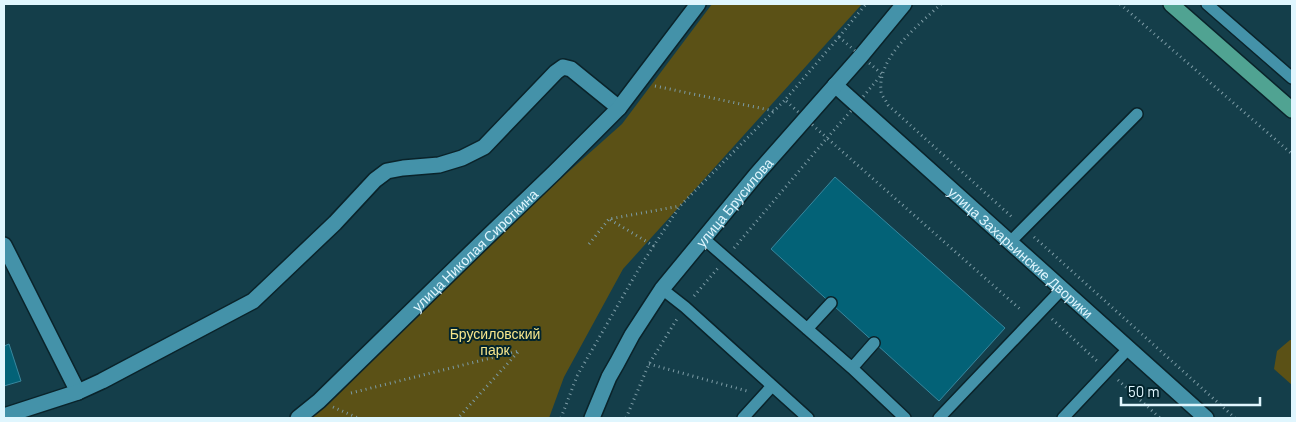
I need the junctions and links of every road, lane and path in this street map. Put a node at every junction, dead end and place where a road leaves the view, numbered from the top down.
1 (698, 4) edge
2 (866, 4) edge
3 (904, 4) edge
4 (942, 4) edge
5 (1120, 4) edge
6 (1171, 4) edge
7 (1206, 4) edge
8 (839, 37) dead end
9 (1292, 78) edge
10 (641, 79) junction
11 (835, 85) junction
12 (785, 100) dead end
13 (619, 108) junction
14 (1292, 110) edge
15 (774, 111) junction
16 (1138, 114) dead end
17 (1292, 154) edge
18 (680, 206) junction
19 (609, 218) junction
20 (1024, 228) junction
21 (703, 238) junction
22 (1010, 242) junction
23 (4, 244) edge
24 (589, 244) dead end
25 (654, 246) junction
26 (726, 258) junction
27 (662, 289) junction
28 (1062, 289) junction
29 (831, 303) dead end
30 (685, 307) junction
31 (1042, 310) junction
32 (808, 329) junction
33 (874, 343) dead end
34 (1128, 349) junction
35 (649, 364) junction
36 (852, 368) junction
37 (1108, 371) junction
38 (772, 386) junction
39 (78, 392) junction
40 (347, 394) dead end
41 (764, 396) junction
42 (4, 416) edge
43 (1068, 417) edge
44 (298, 418) edge
45 (458, 418) edge
46 (561, 418) edge
47 (592, 418) edge
48 (626, 418) edge
49 (743, 418) edge
50 (808, 418) edge
51 (905, 418) edge
52 (939, 418) edge
53 (1160, 418) edge
54 (1206, 418) edge
55 (1235, 418) edge

1 - 10 street, улица Николая Сироткина
2 - 8 path
3 - 11 street, улица Брусилова
4 - 20 path
5 - 17 path
6 - 14 main road
7 - 9 lane
10 - 13 street, улица Николая Сироткина
10 - 15 path
11 - 21 street, улица Брусилова
11 - 22 street, улица Захарьинские Дворики
12 - 15 path
13 - 39 street
13 - 44 street, улица Николая Сироткина
15 - 18 path
16 - 20 lane
18 - 19 path
18 - 25 path
19 - 24 path
19 - 25 path
20 - 22 lane
20 - 55 path
21 - 26 lane
21 - 27 street, улица Брусилова
22 - 28 street, улица Захарьинские Дворики
23 - 39 street
25 - 46 path
26 - 30 path
26 - 31 path
26 - 32 lane
27 - 30 lane
27 - 47 street, улица Брусилова
28 - 31 lane
28 - 34 street, улица Захарьинские Дворики
29 - 32 lane
30 - 35 path
30 - 38 lane
31 - 37 path
31 - 52 lane
32 - 36 lane
33 - 36 lane
34 - 37 lane
34 - 54 street, улица Захарьинские Дворики
35 - 41 path
35 - 48 path
36 - 51 lane
37 - 43 lane
37 - 53 path
38 - 41 lane
38 - 50 lane
39 - 42 street
40 - 45 path
41 - 49 lane

